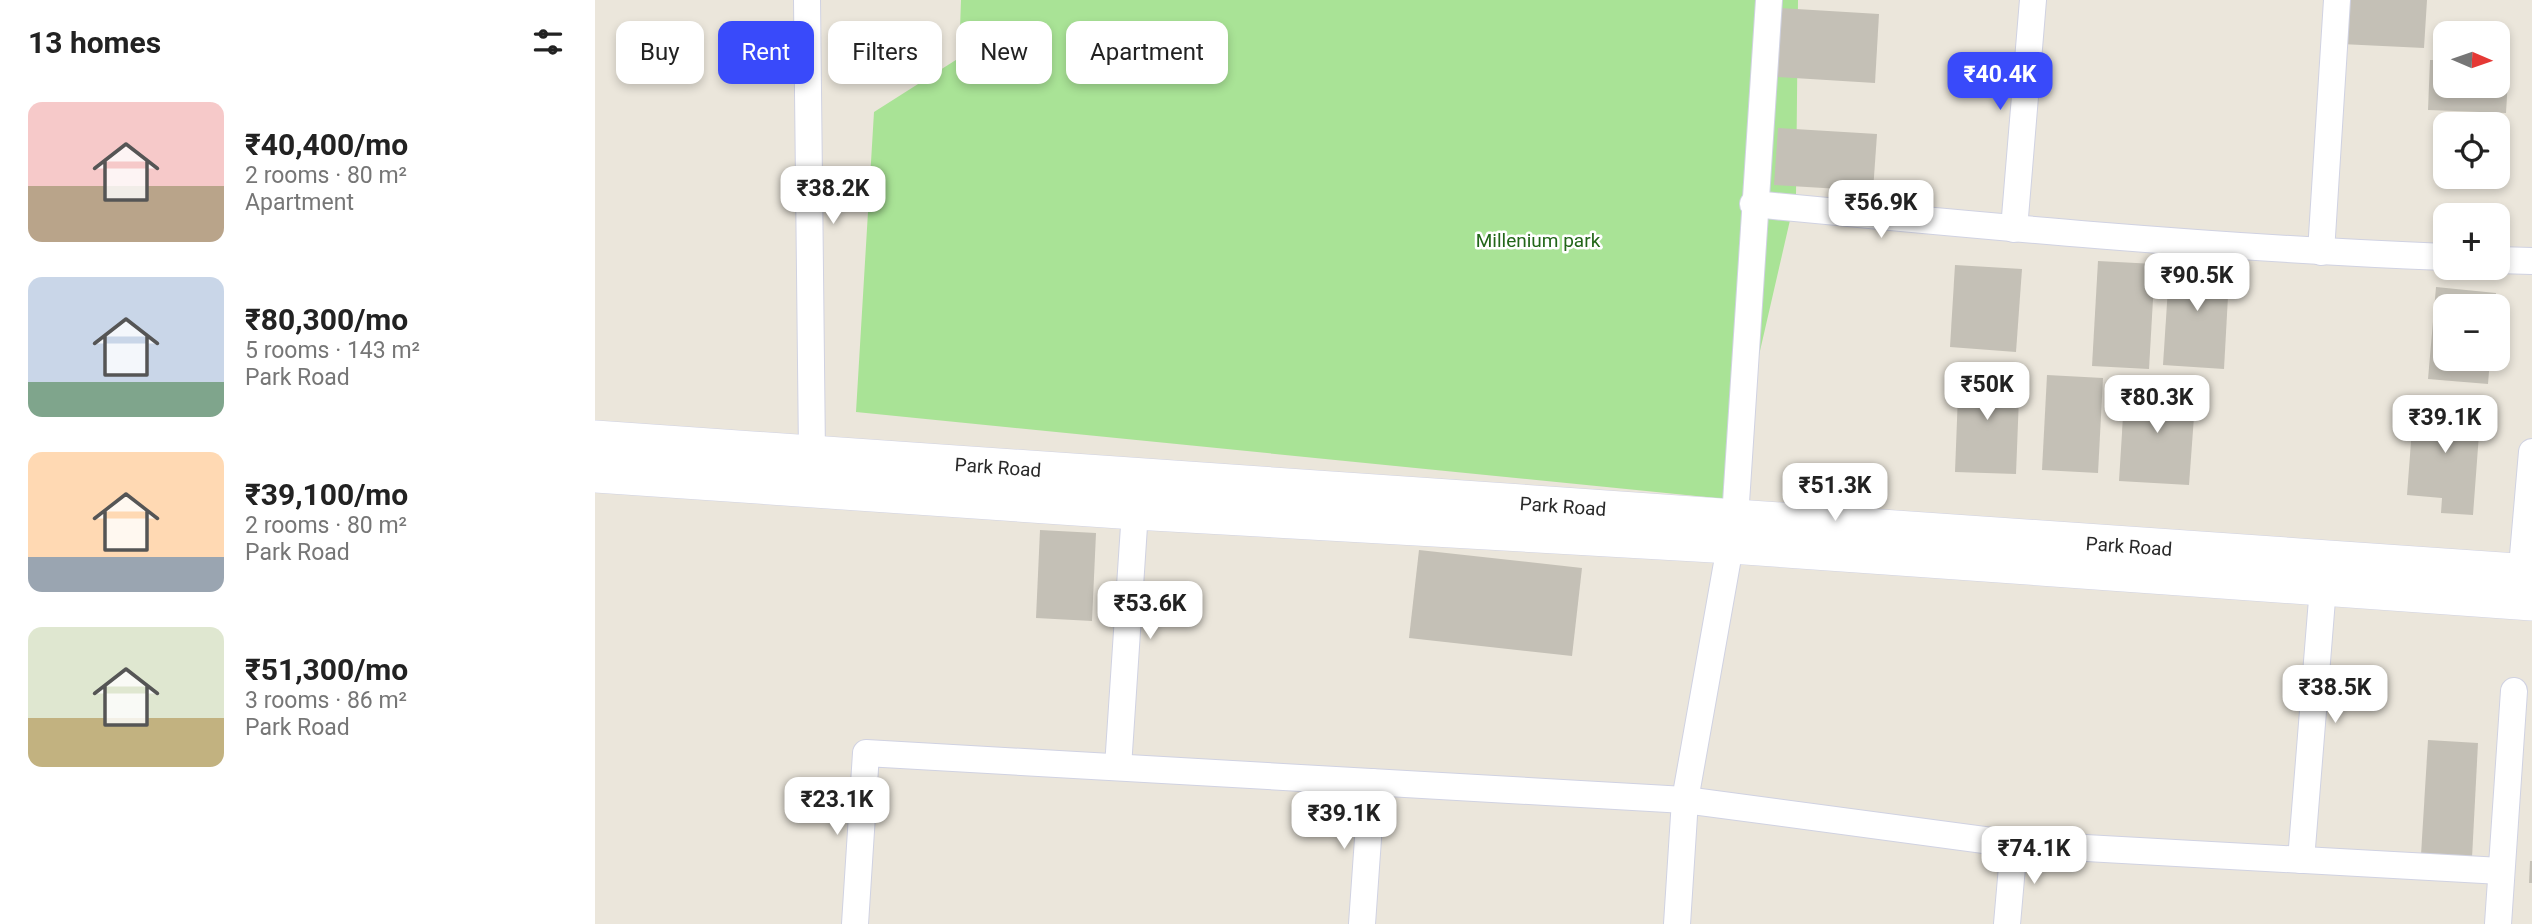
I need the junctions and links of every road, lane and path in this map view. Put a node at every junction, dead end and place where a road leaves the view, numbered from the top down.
1 (807, 0) edge
2 (1769, 0) edge
3 (2033, 0) edge
4 (2337, 0) edge
5 (1753, 204) junction
6 (2014, 229) junction
7 (2321, 252) junction
8 (2433, 257) edge
9 (2510, 260) edge
10 (2532, 261) edge
11 (595, 439) edge
12 (2532, 452) edge
13 (812, 454) junction
14 (595, 474) edge
15 (1135, 511) junction
16 (1733, 531) junction
17 (2323, 587) junction
18 (2526, 587) edge
19 (2514, 691) dead end
20 (1118, 767) junction
21 (1372, 782) junction
22 (1685, 800) junction
23 (2014, 844) junction
24 (2301, 860) junction
25 (2501, 871) junction
26 (855, 924) edge
27 (1362, 924) edge
28 (1677, 924) edge
29 (2007, 924) edge
30 (2498, 924) edge

1 - 13 street
2 - 5 street
3 - 6 street
4 - 7 street
5 - 6 street
5 - 16 street
6 - 7 street
7 - 8 street
9 - 10 street
11 - 13 street, Park Road
12 - 18 street
13 - 16 street, Park Road
14 - 15 street, Park Road
15 - 16 street, Park Road
15 - 20 street
16 - 17 street, Park Road
16 - 18 street, Park Road
16 - 22 street
17 - 18 street, Park Road
17 - 24 street
19 - 25 street
20 - 21 street
20 - 26 street
21 - 22 street
21 - 27 street
22 - 23 street
22 - 28 street
23 - 24 street
23 - 29 street
24 - 25 street
25 - 30 street

